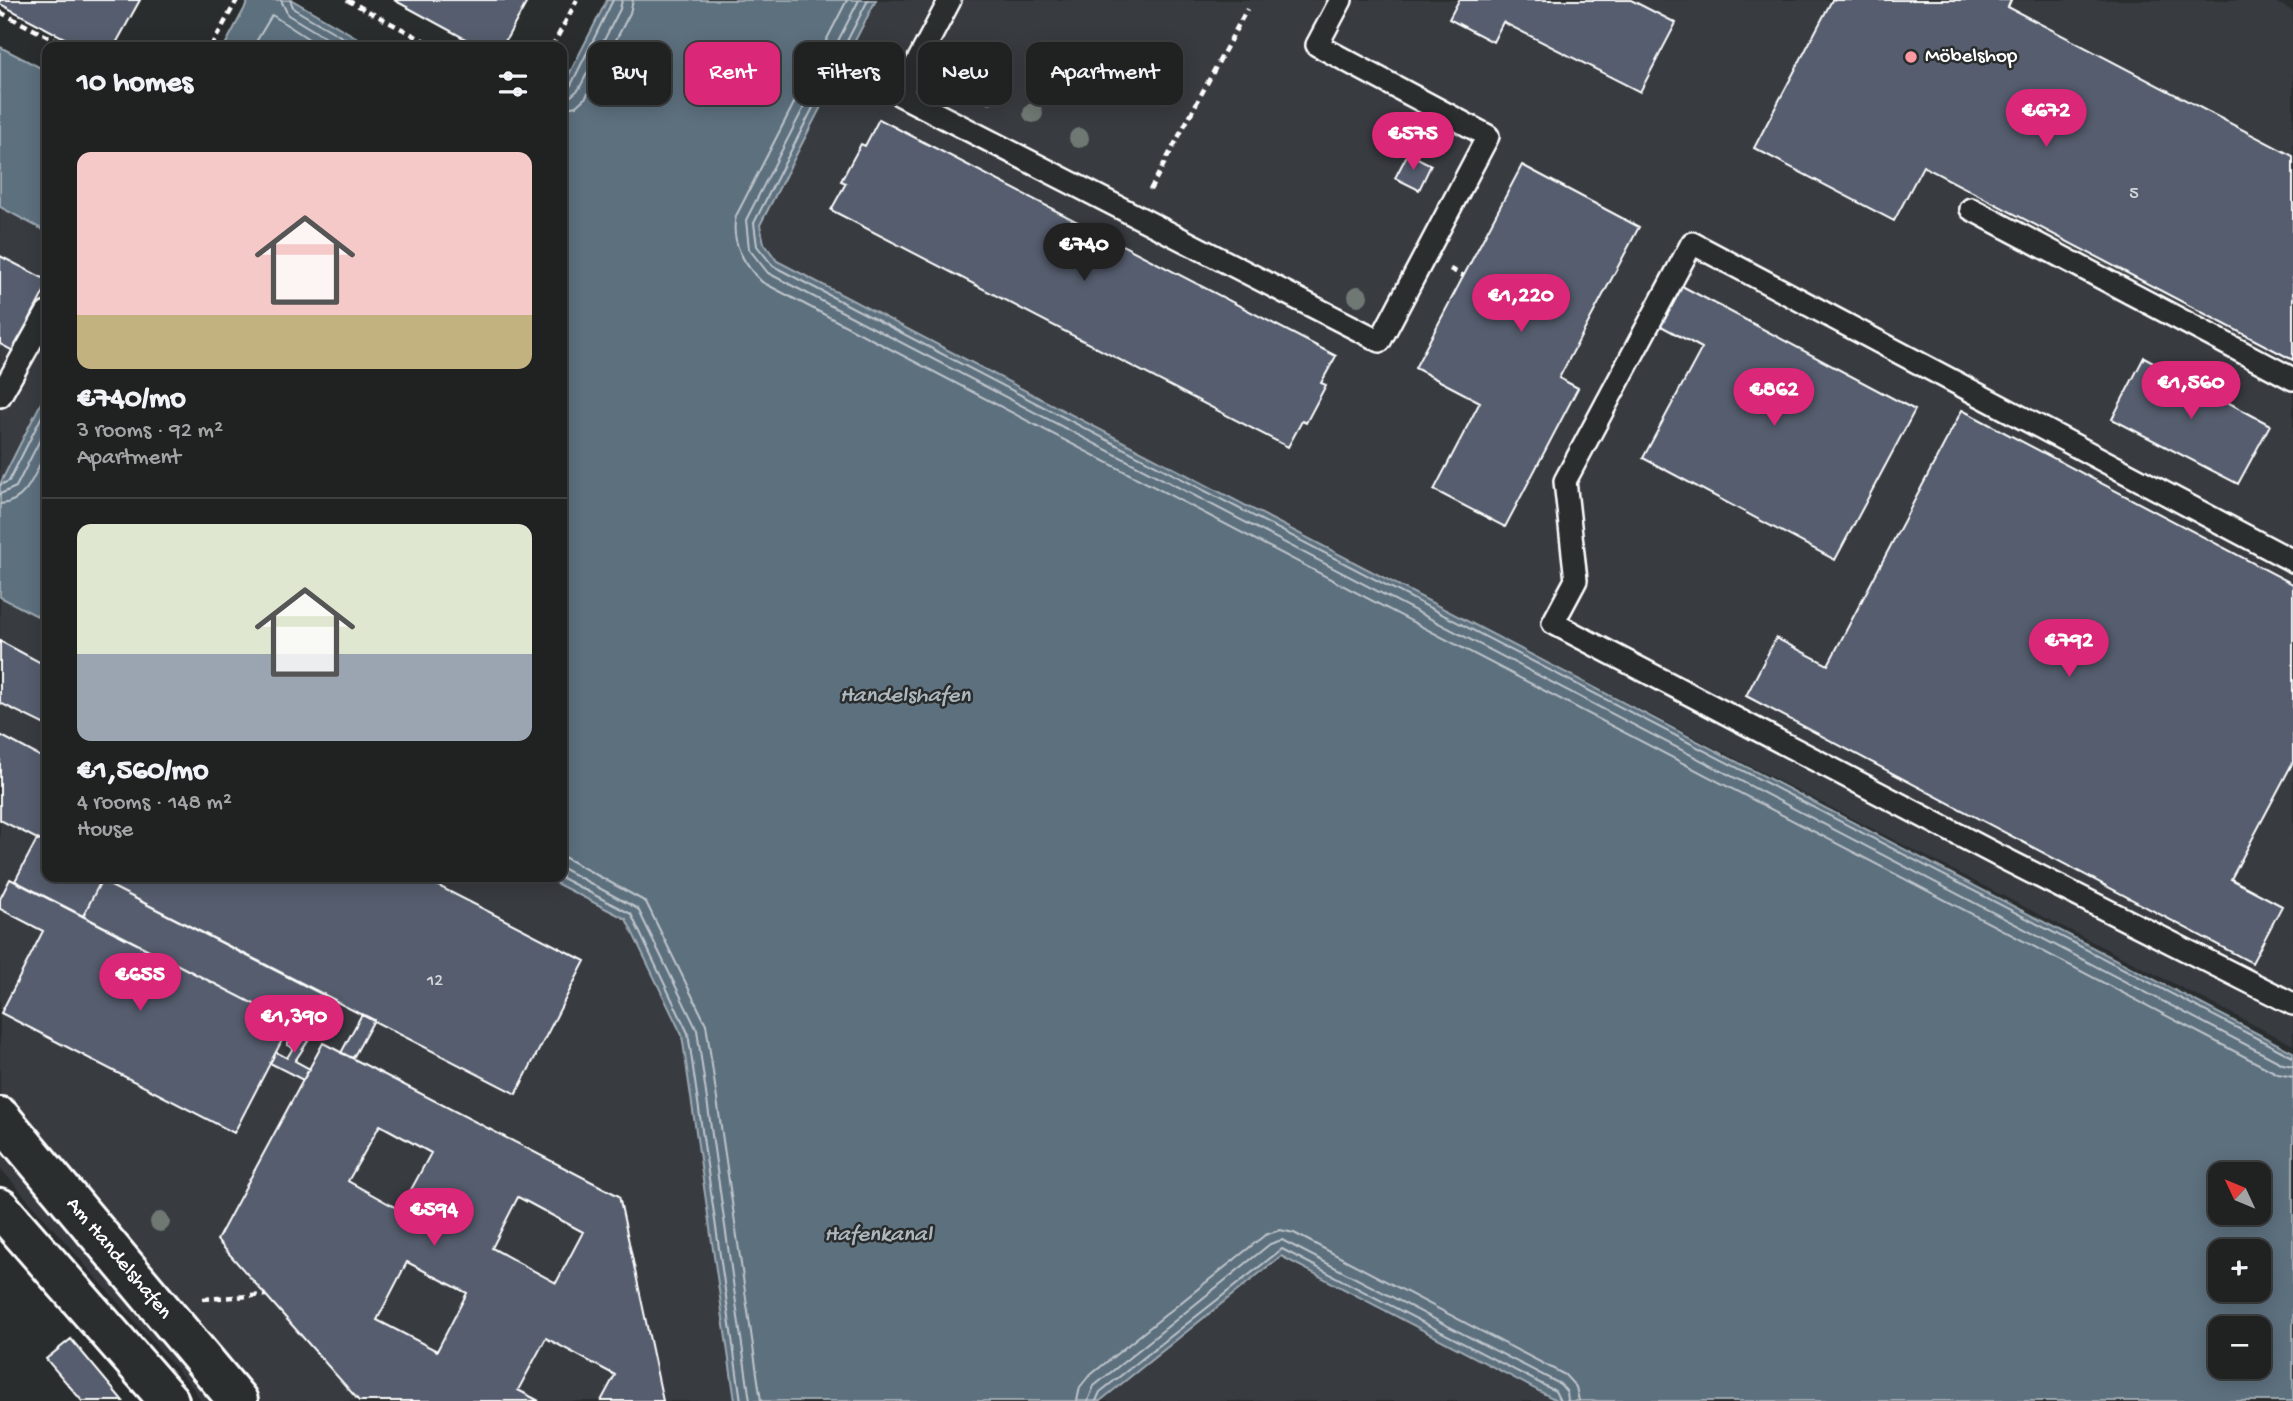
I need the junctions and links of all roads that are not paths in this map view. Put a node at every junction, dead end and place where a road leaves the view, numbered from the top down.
1 (950, 0) edge
2 (1341, 0) edge
3 (1971, 209) dead end
4 (42, 322) edge
5 (2293, 379) edge
6 (0, 396) edge
7 (2293, 561) edge
8 (2293, 1004) edge
9 (0, 1117) edge
10 (0, 1208) edge
11 (169, 1401) edge
12 (237, 1401) edge

1 - 2 lane
3 - 5 lane
4 - 6 lane
7 - 8 lane
9 - 12 street, Am Handelshafen
10 - 11 street

